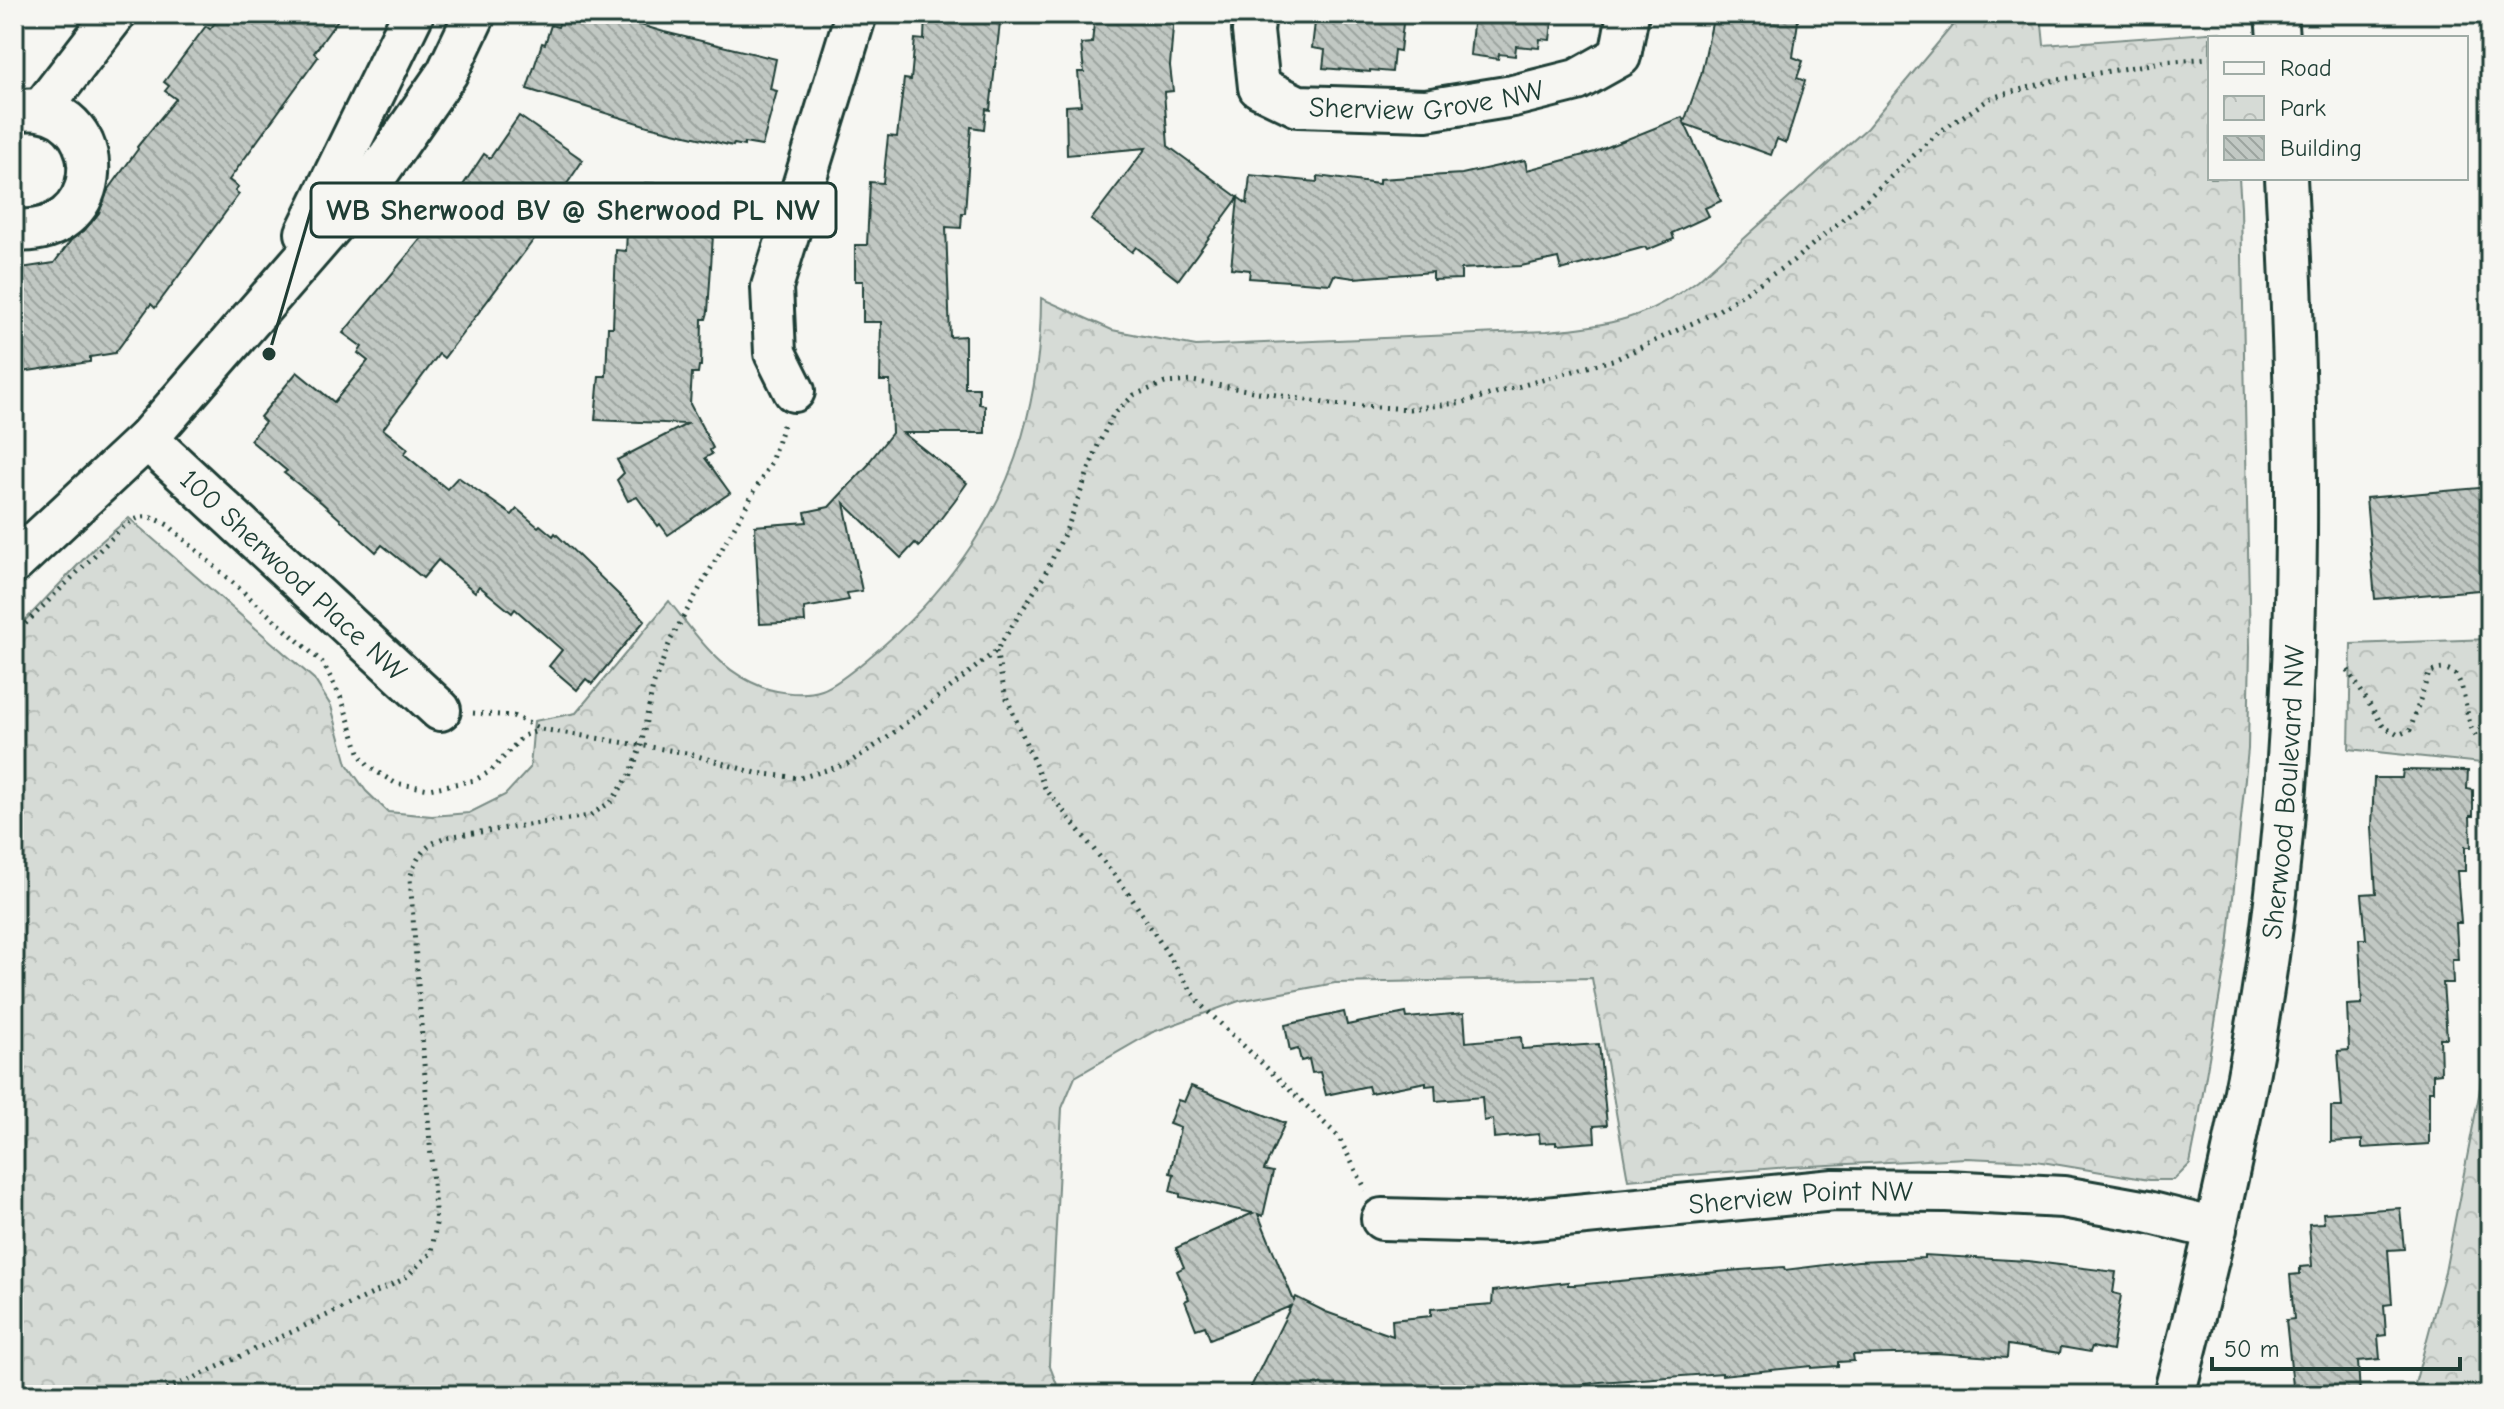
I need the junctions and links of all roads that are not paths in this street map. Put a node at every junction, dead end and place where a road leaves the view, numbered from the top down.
1 (115, 14) edge
2 (413, 14) edge
3 (475, 14) edge
4 (1255, 14) edge
5 (1628, 14) edge
6 (2276, 14) edge
7 (853, 15) edge
8 (2278, 36) edge
9 (28, 110) edge
10 (2286, 180) edge
11 (14, 230) edge
12 (281, 283) junction
13 (794, 391) road end
14 (147, 439) junction
15 (14, 563) edge
16 (440, 710) road end
17 (1382, 1219) road end
18 (2216, 1229) junction
19 (2174, 1395) edge

1 - 9 street
2 - 12 street
3 - 12 street
4 - 5 street, Sherview Grove NW
6 - 8 street
7 - 13 street
9 - 11 street
10 - 18 street, Sherwood Boulevard NW
12 - 14 street
14 - 15 street
14 - 16 street, 100 Sherwood Place NW
17 - 18 street, Sherview Point NW
18 - 19 street, Sherwood Boulevard NW

